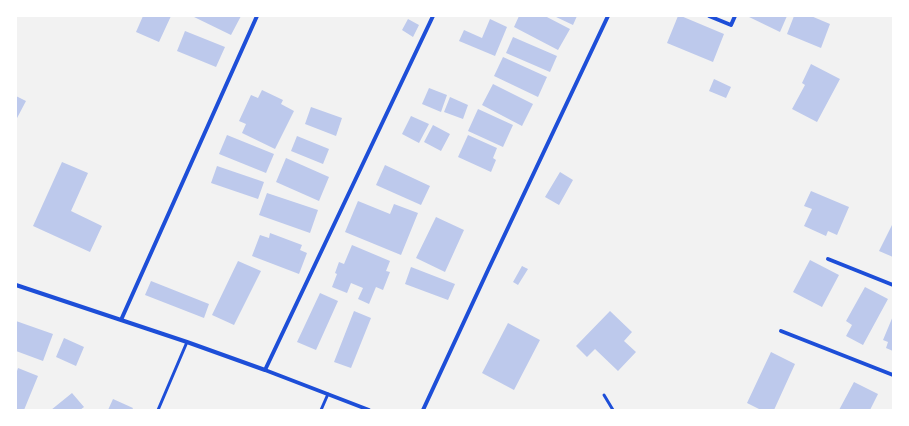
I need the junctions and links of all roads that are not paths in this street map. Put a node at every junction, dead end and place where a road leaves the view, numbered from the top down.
1 (258, 16) edge
2 (433, 16) edge
3 (608, 16) edge
4 (709, 16) edge
5 (735, 16) edge
6 (828, 259) dead end
7 (16, 285) edge
8 (893, 285) edge
9 (121, 320) junction
10 (781, 331) dead end
11 (186, 342) junction
12 (265, 370) junction
13 (893, 375) edge
14 (328, 394) junction
15 (604, 395) dead end
16 (158, 410) edge
17 (321, 410) edge
18 (369, 410) edge
19 (423, 410) edge
20 (613, 410) edge

1 - 9 street
2 - 12 street
3 - 19 street
4 - 5 street
6 - 8 street
7 - 9 street
9 - 11 street
10 - 13 street
11 - 12 street
11 - 16 lane
12 - 14 street
14 - 17 lane
14 - 18 street
15 - 20 lane

